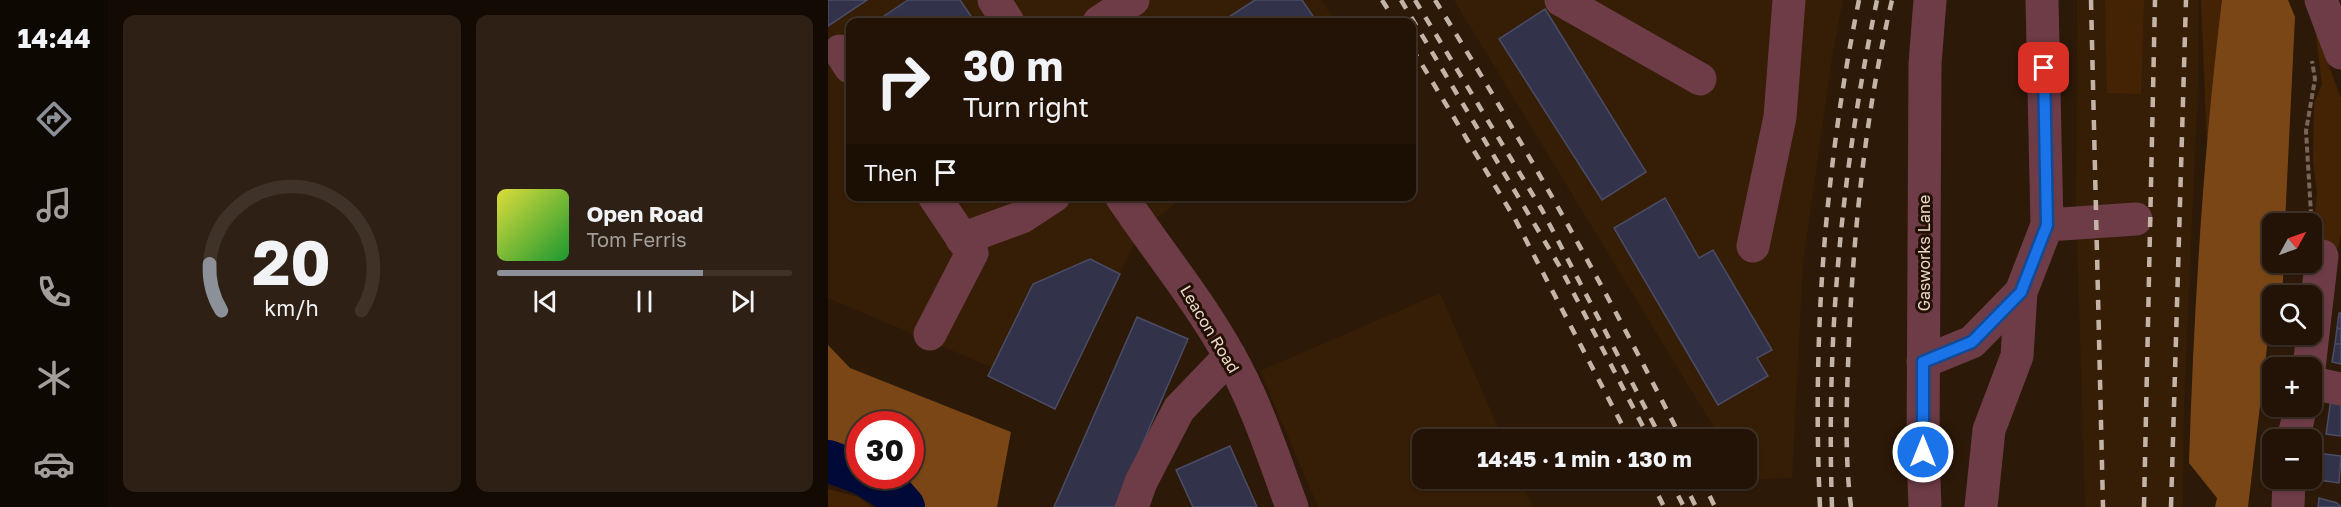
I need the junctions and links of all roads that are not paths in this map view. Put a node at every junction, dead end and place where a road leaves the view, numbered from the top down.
1 (994, 0) edge
2 (1133, 0) edge
3 (1561, 0) edge
4 (1789, 0) edge
5 (1930, 0) edge
6 (2043, 0) edge
7 (2321, 0) edge
8 (1005, 18) edge
9 (1105, 18) edge
10 (2327, 56) edge
11 (1700, 79) dead end
12 (937, 201) edge
13 (1046, 201) edge
14 (1125, 201) edge
15 (2136, 219) dead end
16 (2047, 225) junction
17 (962, 239) junction
18 (1753, 246) dead end
19 (2320, 273) edge
20 (2021, 292) junction
21 (930, 334) dead end
22 (1230, 356) junction
23 (2310, 357) edge
24 (1923, 362) junction
25 (2322, 385) edge
26 (2341, 389) edge
27 (2289, 489) edge
28 (1132, 507) edge
29 (1292, 507) edge
30 (1925, 507) edge
31 (1981, 507) edge
32 (2288, 507) edge

1 - 8 street
2 - 9 street
3 - 11 street
4 - 18 street
5 - 24 street, Gasworks Lane
6 - 16 street
7 - 10 street
12 - 17 street
13 - 17 street
14 - 22 street, Leacon Road
15 - 16 street
16 - 20 street
17 - 21 street
19 - 23 street
20 - 24 street
20 - 31 street
22 - 28 street
22 - 29 street, Leacon Road
24 - 30 street, Gasworks Lane
25 - 26 street
27 - 32 street

